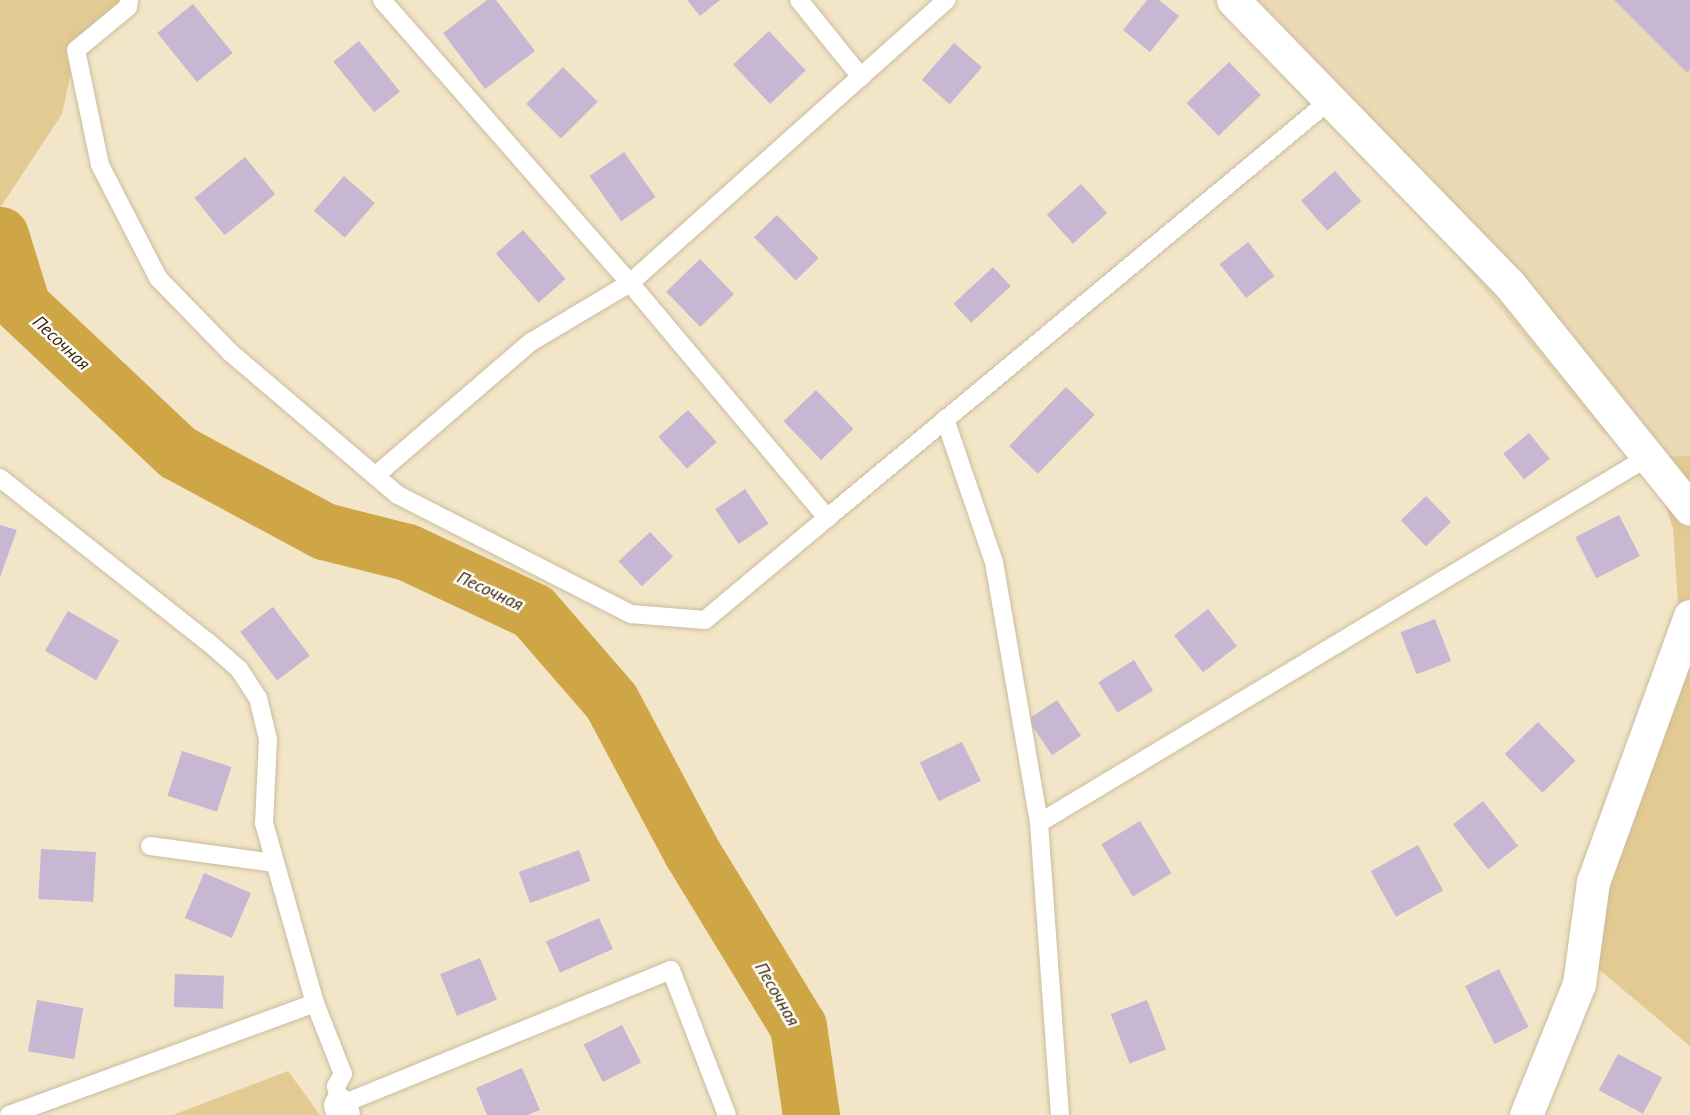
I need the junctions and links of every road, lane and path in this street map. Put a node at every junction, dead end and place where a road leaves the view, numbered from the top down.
1 (129, 0) edge
2 (382, 0) edge
3 (799, 0) edge
4 (947, 0) edge
5 (1233, 0) edge
6 (861, 77) junction
7 (1329, 101) junction
8 (630, 283) junction
9 (945, 419) junction
10 (1648, 457) junction
11 (375, 476) junction
12 (0, 478) edge
13 (1690, 509) edge
14 (827, 518) junction
15 (1690, 616) edge
16 (1039, 823) junction
17 (150, 846) dead end
18 (274, 863) junction
19 (315, 1003) junction
20 (341, 1110) edge
21 (9, 1115) edge
22 (727, 1115) edge
23 (1060, 1115) edge
24 (1526, 1115) edge

1 - 11 lane
2 - 8 lane
3 - 6 lane
4 - 6 lane
5 - 7 street
6 - 8 lane
7 - 9 lane
7 - 10 street
8 - 11 lane
8 - 14 lane
9 - 14 lane
9 - 16 lane
10 - 13 street
10 - 16 lane
11 - 14 lane
12 - 18 lane
15 - 24 street
16 - 23 lane
17 - 18 lane
18 - 19 lane
19 - 20 lane
19 - 21 lane
20 - 22 lane

